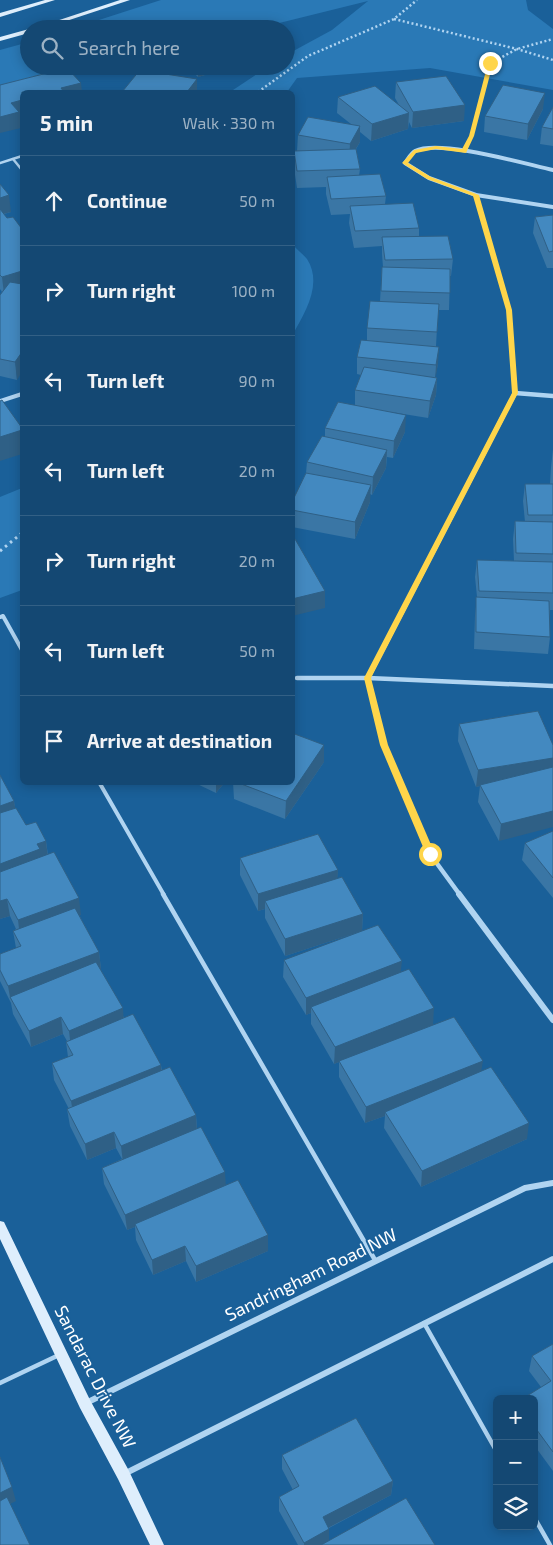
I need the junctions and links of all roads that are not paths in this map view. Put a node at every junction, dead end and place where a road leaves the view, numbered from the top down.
1 (52, 0) edge
2 (127, 0) edge
3 (0, 15) edge
4 (64, 20) edge
5 (20, 33) edge
6 (0, 39) edge
7 (148, 75) edge
8 (142, 80) edge
9 (20, 157) edge
10 (13, 159) junction
11 (0, 163) edge
12 (20, 168) edge
13 (553, 170) edge
14 (476, 195) junction
15 (553, 207) edge
16 (515, 393) junction
17 (20, 395) edge
18 (553, 396) edge
19 (0, 401) edge
20 (0, 617) edge
21 (20, 646) edge
22 (297, 678) dead end
23 (368, 678) junction
24 (553, 686) edge
25 (101, 785) edge
26 (553, 1020) edge
27 (553, 1183) edge
28 (0, 1226) edge
29 (553, 1259) edge
30 (375, 1260) junction
31 (423, 1323) junction
32 (60, 1354) junction
33 (0, 1384) edge
34 (85, 1404) junction
35 (493, 1445) edge
36 (123, 1474) junction
37 (538, 1524) edge
38 (158, 1545) edge
39 (550, 1545) edge

1 - 3 main road
2 - 4 main road
5 - 6 main road
7 - 8 lane
9 - 10 lane
10 - 11 lane
10 - 12 lane
13 - 14 street
14 - 15 street
14 - 16 street
16 - 18 street
16 - 23 street
17 - 19 lane
20 - 21 lane
22 - 23 street
23 - 24 street
23 - 26 street
25 - 30 lane
27 - 30 street, Sandringham Road NW
28 - 32 main road, Sandarac Drive NW
29 - 31 street
30 - 34 street, Sandringham Road NW
31 - 35 lane
31 - 36 street
32 - 33 lane
32 - 34 main road, Sandarac Drive NW
34 - 36 main road, Sandarac Drive NW
36 - 38 main road, Sandarac Drive NW
37 - 39 lane

